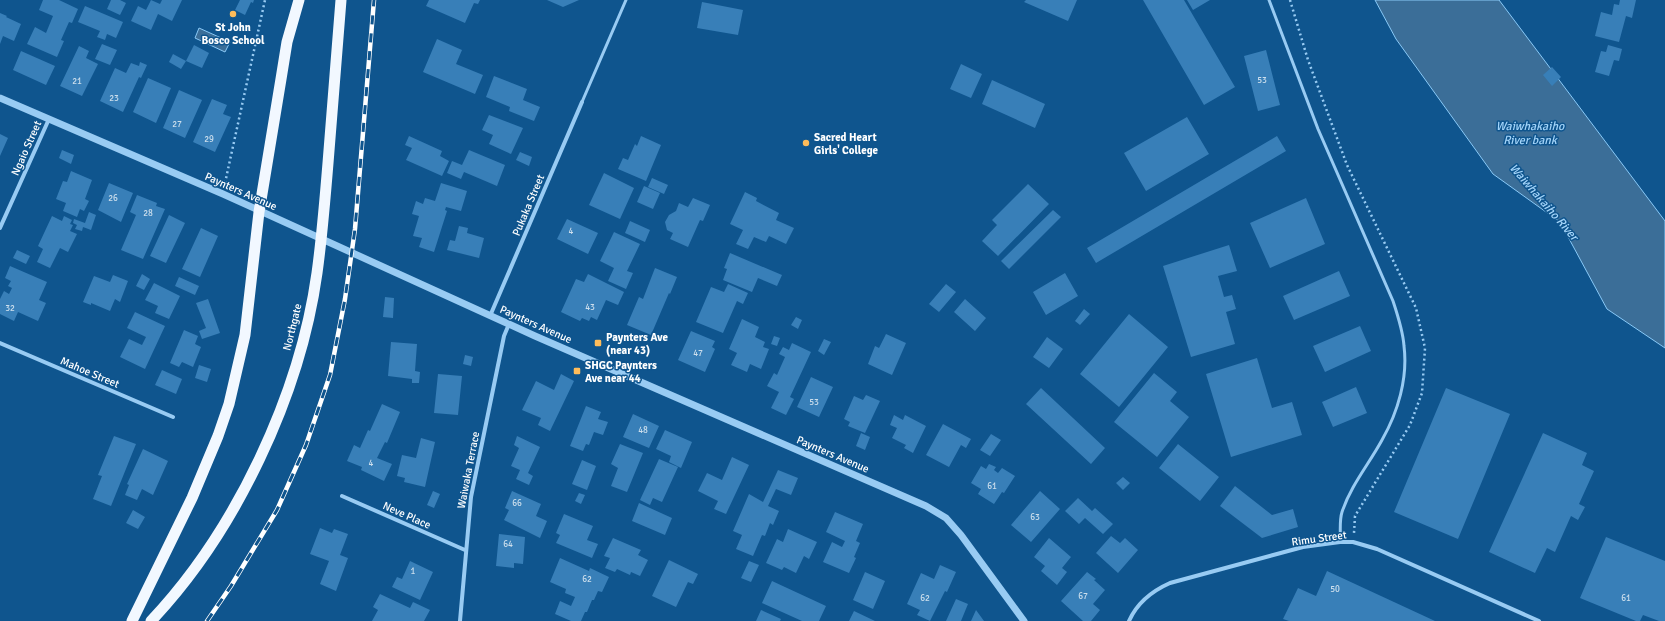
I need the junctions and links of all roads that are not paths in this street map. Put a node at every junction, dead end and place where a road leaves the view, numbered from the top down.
1 (299, 0) edge
2 (341, 0) edge
3 (626, 0) edge
4 (1269, 0) edge
5 (0, 98) edge
6 (582, 102) joint
7 (49, 119) junction
8 (260, 212) junction
9 (0, 228) edge
10 (490, 316) junction
11 (509, 324) junction
12 (0, 343) edge
13 (173, 417) dead end
14 (342, 496) dead end
15 (1340, 542) junction
16 (465, 550) junction
17 (132, 621) edge
18 (151, 621) edge
19 (460, 621) edge
20 (1024, 621) edge
21 (1130, 621) edge
22 (1539, 621) edge

1 - 8 highway
2 - 18 highway, Northgate
3 - 6 lane
4 - 15 lane
5 - 7 street, Paynters Avenue
6 - 10 street, Pukaka Street
7 - 8 street, Paynters Avenue
7 - 9 street, Ngaio Street
8 - 10 street, Paynters Avenue
8 - 17 highway
10 - 11 street, Paynters Avenue
11 - 16 street, Waiwaka Terrace
11 - 20 street, Paynters Avenue
12 - 13 street, Mahoe Street
14 - 16 street, Neve Place
15 - 21 street, Rimu Street
15 - 22 street, Rimu Street
16 - 19 street, Waiwaka Terrace

